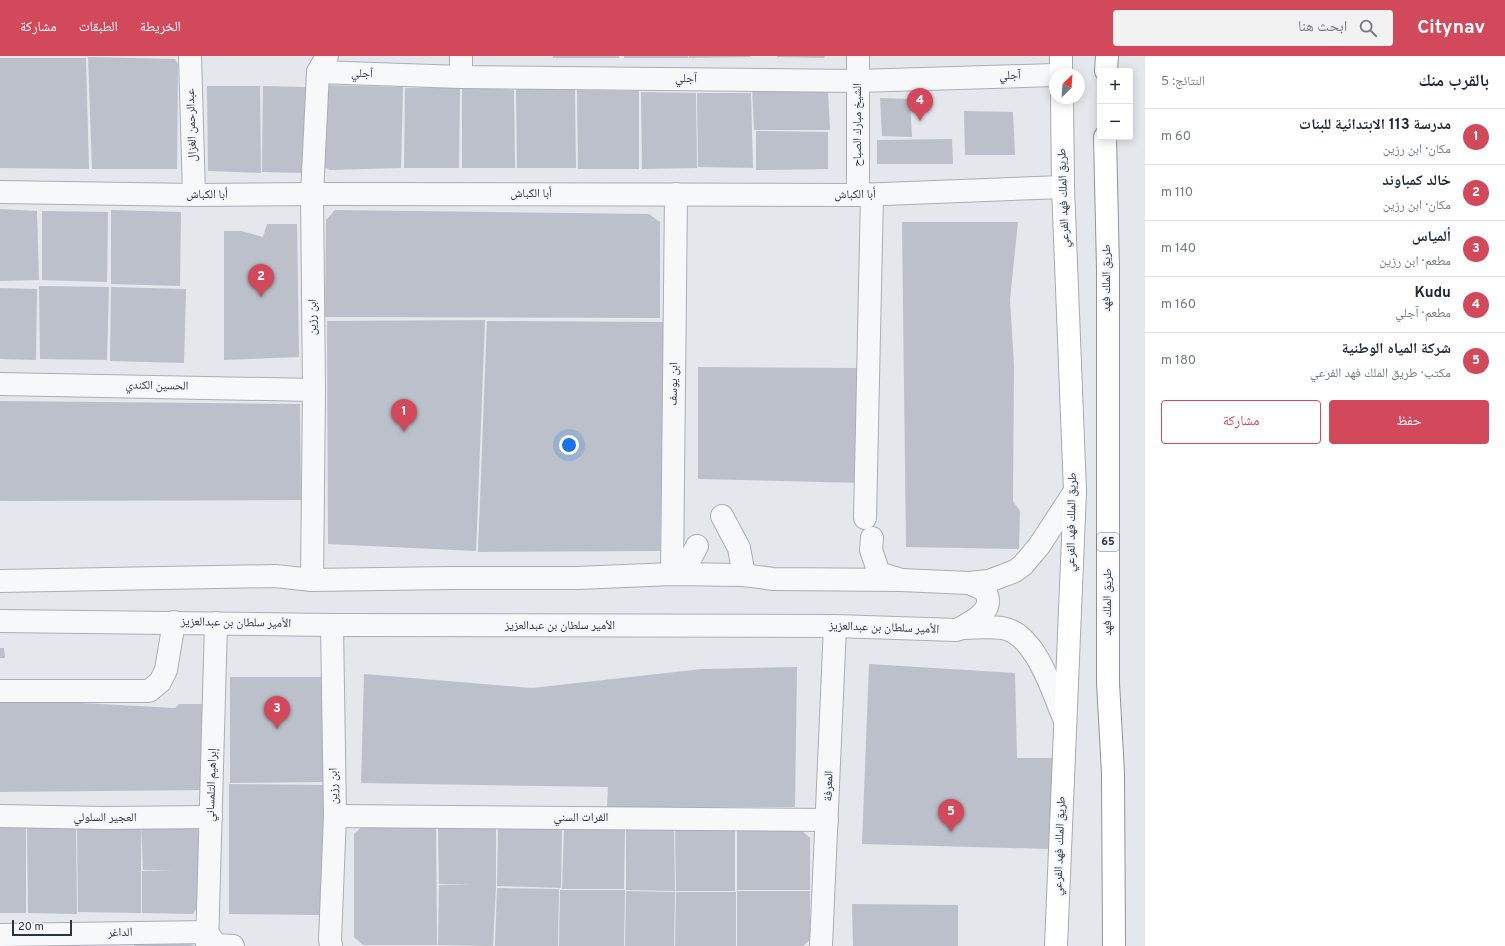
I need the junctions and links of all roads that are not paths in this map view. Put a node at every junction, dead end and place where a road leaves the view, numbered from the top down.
1 (190, 56) edge
2 (858, 56) edge
3 (1061, 56) edge
4 (1107, 56) edge
5 (322, 64) edge
6 (461, 66) edge
7 (1061, 68) edge
8 (1106, 68) edge
9 (1049, 75) edge
10 (858, 81) junction
11 (1062, 104) edge
12 (1105, 140) edge
13 (1063, 188) junction
14 (0, 192) edge
15 (312, 194) junction
16 (676, 194) junction
17 (194, 195) junction
18 (865, 195) junction
19 (0, 384) edge
20 (314, 390) junction
21 (1075, 491) junction
22 (722, 516) dead end
23 (865, 518) dead end
24 (872, 538) dead end
25 (697, 546) dead end
26 (677, 574) junction
27 (744, 575) junction
28 (312, 580) junction
29 (901, 580) junction
30 (0, 581) edge
31 (969, 583) junction
32 (0, 621) edge
33 (174, 622) junction
34 (216, 623) junction
35 (332, 625) junction
36 (835, 626) junction
37 (961, 628) junction
38 (0, 691) edge
39 (1065, 722) junction
40 (0, 816) edge
41 (335, 816) junction
42 (211, 817) junction
43 (827, 820) junction
44 (0, 935) edge
45 (207, 939) edge
46 (329, 944) edge
47 (234, 946) edge
48 (821, 946) edge
49 (1056, 946) edge
50 (1114, 946) edge

1 - 17 street, عبدالرحمن الغزال
2 - 10 street, الشيخ مبارك الصباح
3 - 7 main road
4 - 8 main road
5 - 6 street, آجلي
5 - 15 street, ابن رزين
6 - 10 street, آجلي
9 - 10 street, آجلي
10 - 18 street, الشيخ مبارك الصباح
11 - 13 main road, طريق الملك فهد الفرعي
12 - 50 main road, طريق الملك فهد / 65
13 - 18 street, أبا الكباش
13 - 21 main road, طريق الملك فهد الفرعي
14 - 17 street, أبا الكباش
15 - 16 street, أبا الكباش
15 - 17 street, أبا الكباش
15 - 20 street, ابن رزين
16 - 18 street, أبا الكباش
16 - 26 street, ابن يوسف
18 - 23 street, الشيخ مبارك الصباح
19 - 20 street, الحسين الكندي
20 - 28 street, ابن رزين
21 - 31 street
21 - 39 main road, طريق الملك فهد الفرعي
22 - 27 street
24 - 29 street
25 - 26 street
26 - 27 street
26 - 28 street
27 - 29 street
28 - 30 street
29 - 31 street
31 - 37 street
32 - 33 street, الأمير سلطان بن عبدالعزيز
33 - 34 street, الأمير سلطان بن عبدالعزيز
33 - 38 street
34 - 35 street, الأمير سلطان بن عبدالعزيز
34 - 42 street, إبراهيم التلمساني
35 - 36 street, الأمير سلطان بن عبدالعزيز
35 - 41 street, ابن رزين
36 - 37 street, الأمير سلطان بن عبدالعزيز
36 - 43 street, المعرفة
37 - 39 street, الأمير سلطان بن عبدالعزيز
39 - 49 main road, طريق الملك فهد الفرعي
40 - 42 street, العجير السلولي
41 - 43 street, الفرات السني
41 - 46 street, ابن رزين
42 - 45 street, إبراهيم التلمساني
43 - 48 street, المعرفة
44 - 45 street, الداغر
45 - 47 street

